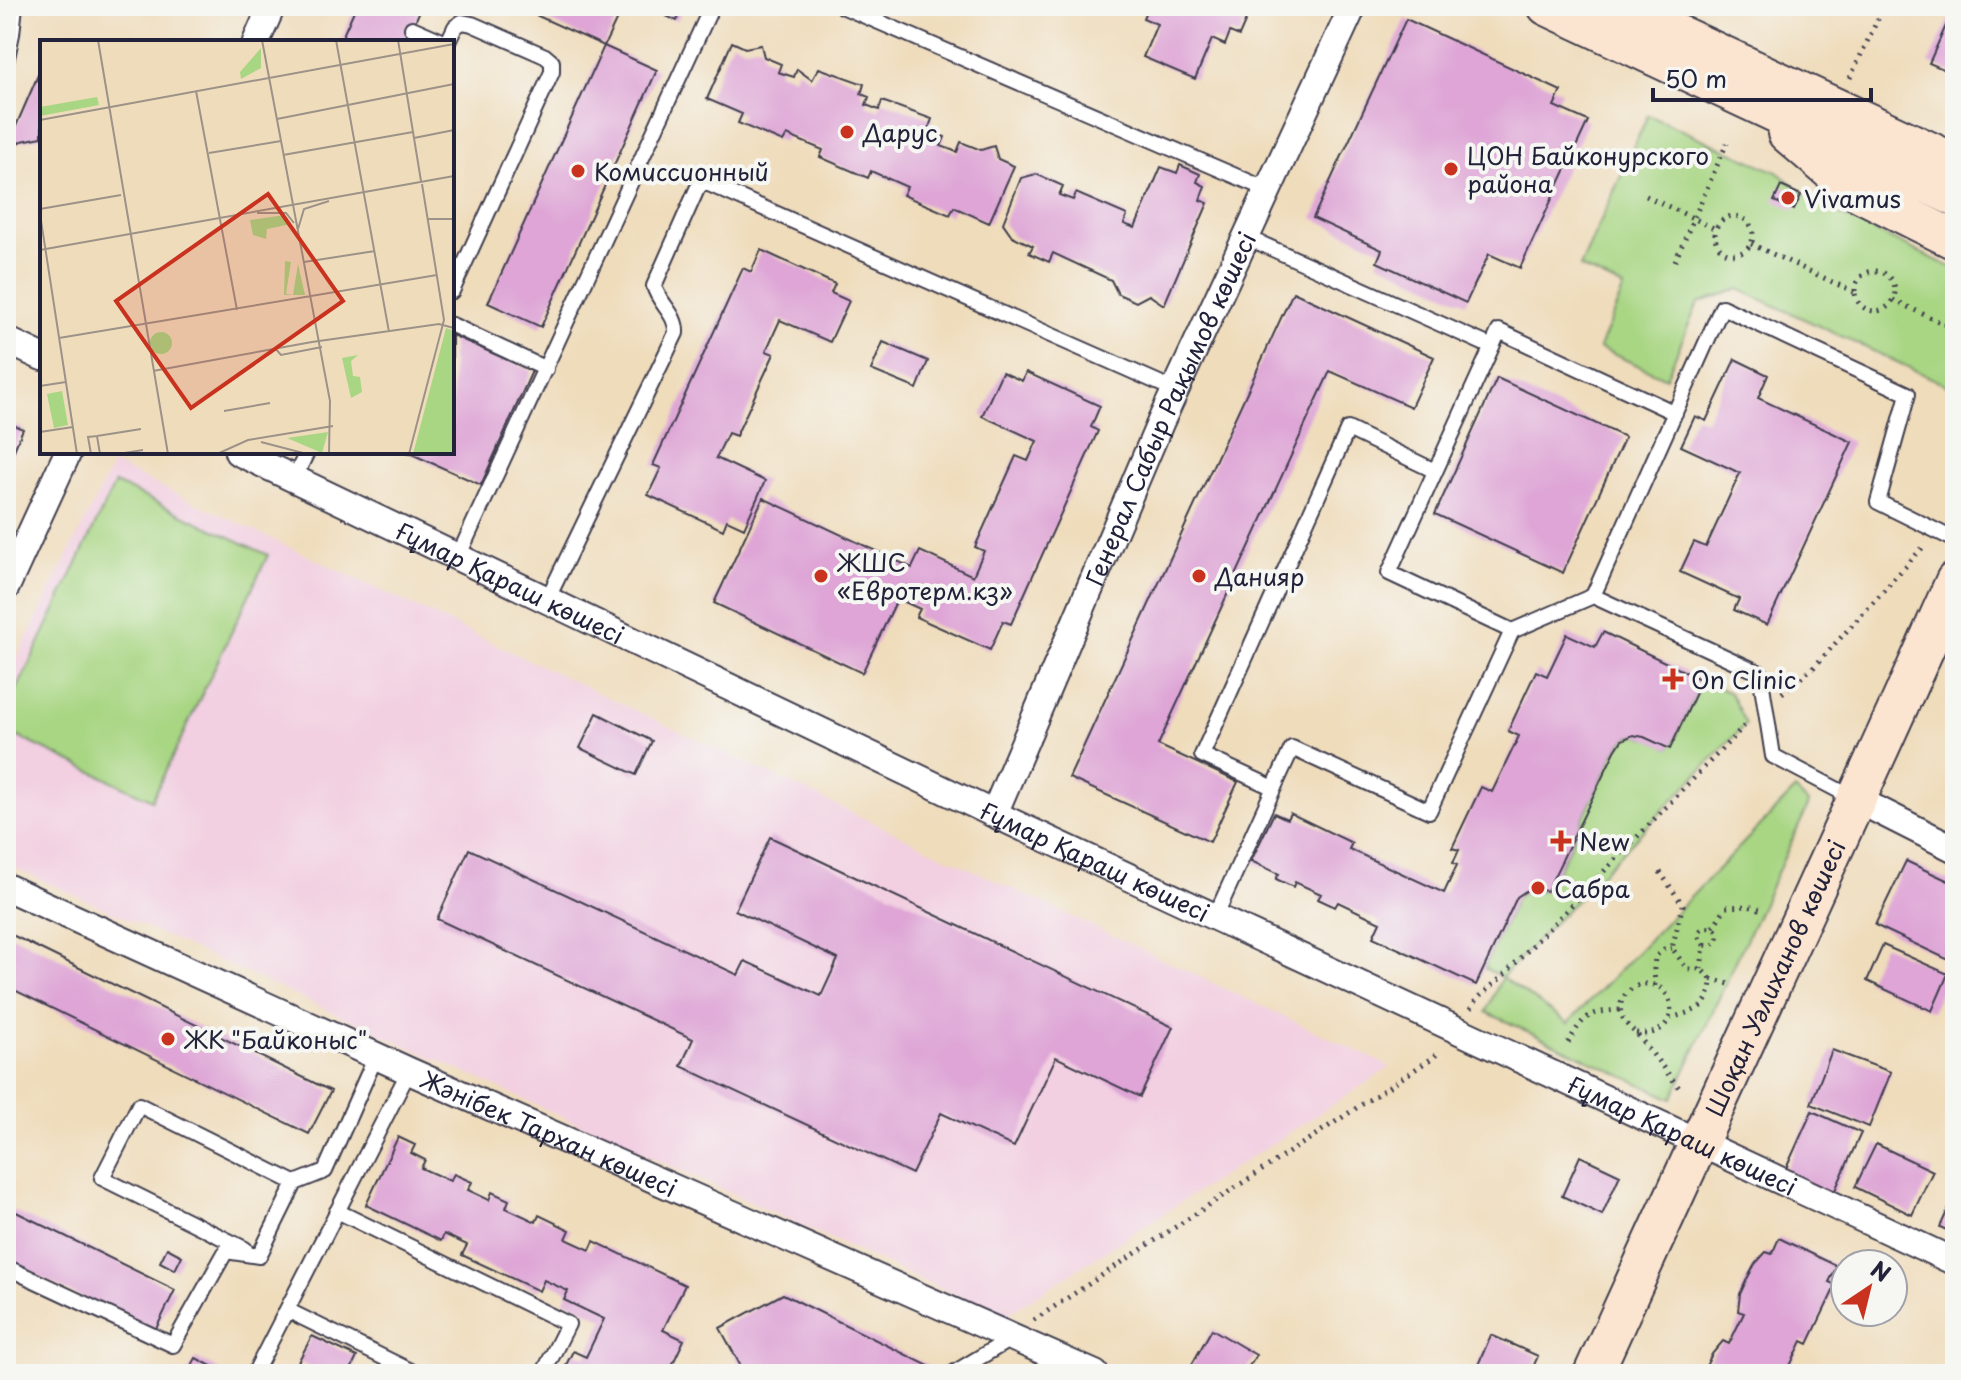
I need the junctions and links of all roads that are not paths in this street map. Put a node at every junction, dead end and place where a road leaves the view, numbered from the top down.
1 (15, 6) edge
2 (272, 6) edge
3 (712, 6) edge
4 (842, 6) edge
5 (1353, 6) edge
6 (1547, 6) edge
7 (1617, 6) edge
8 (412, 28) dead end
9 (9, 33) edge
10 (257, 40) edge
11 (441, 40) edge
12 (447, 40) edge
13 (6, 62) edge
14 (1748, 100) junction
15 (1955, 163) edge
16 (1268, 190) junction
17 (1955, 197) edge
18 (1246, 237) junction
19 (1955, 240) edge
20 (454, 287) edge
21 (454, 326) edge
22 (6, 340) edge
23 (1492, 347) junction
24 (40, 356) edge
25 (546, 369) junction
26 (1175, 390) junction
27 (1675, 413) junction
28 (67, 454) edge
29 (242, 454) edge
30 (306, 454) edge
31 (1435, 471) junction
32 (294, 479) junction
33 (1955, 540) edge
34 (458, 557) junction
35 (1955, 581) edge
36 (6, 587) edge
37 (1593, 596) junction
38 (547, 600) junction
39 (1512, 631) junction
40 (1274, 788) junction
41 (1858, 800) junction
42 (994, 814) junction
43 (1955, 849) edge
44 (6, 887) edge
45 (1215, 917) junction
46 (376, 1056) junction
47 (409, 1071) junction
48 (1698, 1143) junction
49 (295, 1183) junction
50 (337, 1211) junction
51 (259, 1256) junction
52 (1955, 1262) edge
53 (6, 1267) edge
54 (287, 1310) junction
55 (1012, 1338) junction
56 (254, 1374) edge
57 (417, 1374) edge
58 (543, 1374) edge
59 (952, 1374) edge
60 (1093, 1374) edge
61 (1593, 1374) edge

1 - 9 lane
2 - 10 street
3 - 25 lane
4 - 16 lane
5 - 16 street, Генерал Сабыр Рақымов көшесі
6 - 14 main road
7 - 15 main road
8 - 11 lane
9 - 13 lane
12 - 20 lane
14 - 17 main road
14 - 19 main road
16 - 18 street, Генерал Сабыр Рақымов көшесі
18 - 23 lane
18 - 26 street, Генерал Сабыр Рақымов көшесі
21 - 25 lane
22 - 24 street
23 - 27 lane
23 - 31 lane
25 - 34 lane
26 - 38 lane
26 - 42 street, Генерал Сабыр Рақымов көшесі
27 - 33 lane
27 - 37 lane
28 - 36 street
29 - 32 street, Ғұмар Қараш көшесі
30 - 32 lane
31 - 39 lane
31 - 40 lane
32 - 34 street, Ғұмар Қараш көшесі
34 - 38 street, Ғұмар Қараш көшесі
35 - 41 main road, Шоқан Уәлиханов көшесі
37 - 39 lane
37 - 41 lane
38 - 42 street, Ғұмар Қараш көшесі
39 - 40 lane
40 - 45 lane
41 - 43 street
41 - 48 main road, Шоқан Уәлиханов көшесі
42 - 45 street, Ғұмар Қараш көшесі
44 - 46 street, Жәнібек Тархан көшесі
45 - 48 street, Ғұмар Қараш көшесі
46 - 47 street, Жәнібек Тархан көшесі
46 - 49 lane
47 - 50 lane
47 - 55 street, Жәнібек Тархан көшесі
48 - 52 street, Ғұмар Қараш көшесі
48 - 61 main road, Шоқан Уәлиханов көшесі
49 - 51 lane
49 - 51 lane
50 - 54 lane
50 - 58 lane
51 - 53 lane
54 - 56 lane
54 - 57 lane
55 - 59 lane
55 - 60 street, Жәнібек Тархан көшесі

